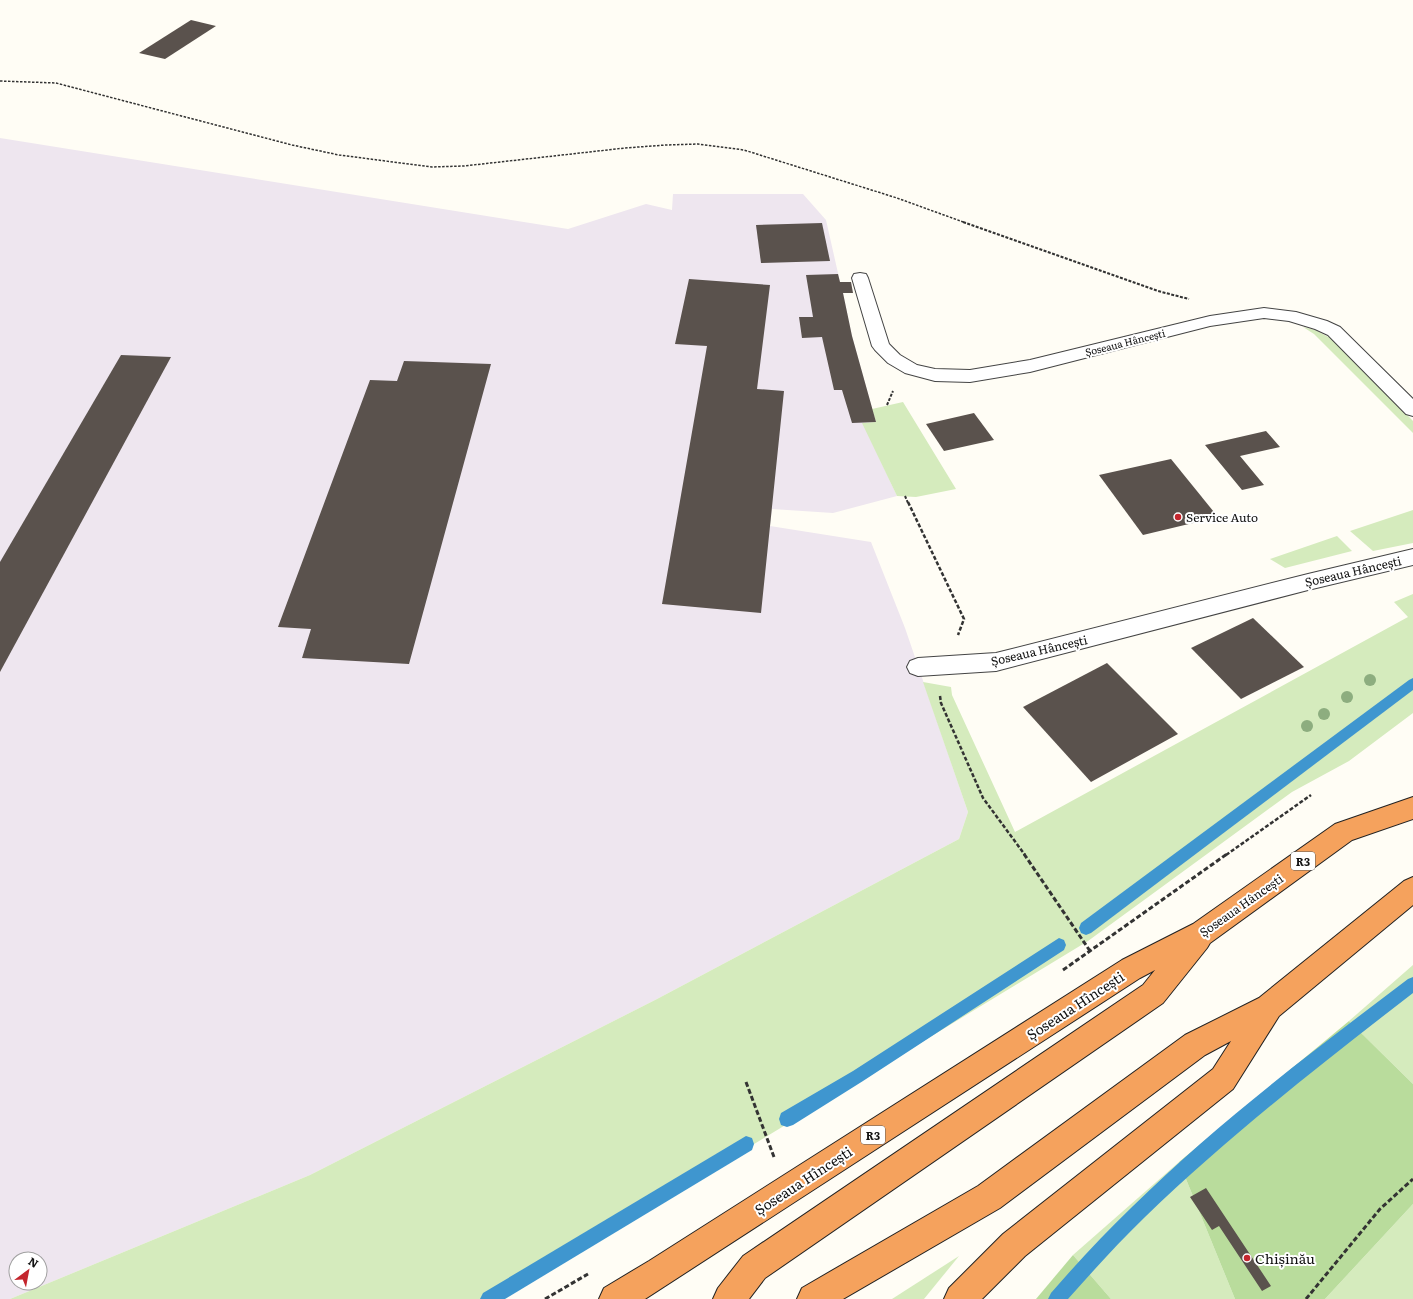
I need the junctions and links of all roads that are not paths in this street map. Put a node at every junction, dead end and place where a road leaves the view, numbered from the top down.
1 (860, 278) dead end
2 (1413, 410) edge
3 (1413, 557) edge
4 (933, 666) road end
5 (1413, 808) edge
6 (1413, 889) edge
7 (1202, 933) junction
8 (1131, 969) joint
9 (1269, 1007) junction
10 (614, 1299) edge
11 (729, 1299) edge
12 (813, 1299) edge
13 (960, 1299) edge

1 - 2 lane, Șoseaua Hâncești
3 - 4 lane, Șoseaua Hâncești
5 - 7 highway, Șoseaua Hâncești / R3
6 - 9 highway
7 - 8 highway, Șoseaua Hâncești / R3
7 - 11 highway, R3
8 - 10 highway, Șoseaua Hîncești / R3
9 - 12 highway
9 - 13 highway

